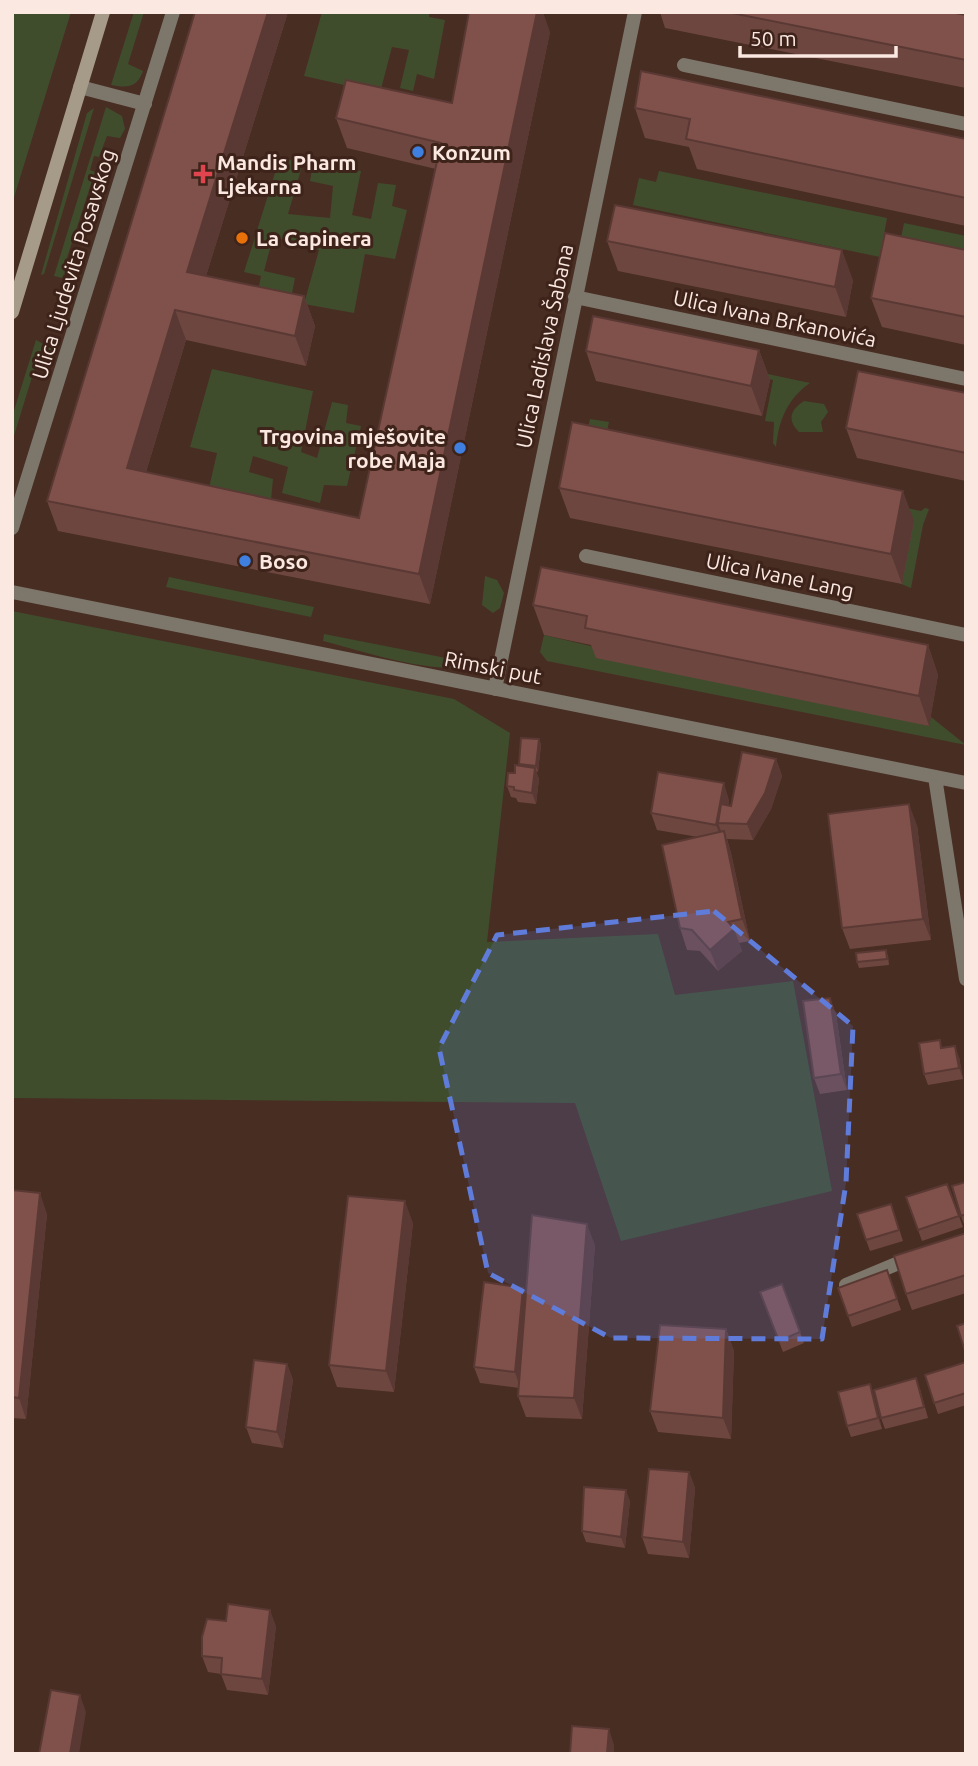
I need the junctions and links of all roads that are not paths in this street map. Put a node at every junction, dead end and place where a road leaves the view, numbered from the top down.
1 (103, 12) edge
2 (173, 12) edge
3 (635, 12) edge
4 (684, 65) dead end
5 (79, 87) junction
6 (145, 104) junction
7 (966, 124) edge
8 (575, 297) junction
9 (12, 312) edge
10 (966, 379) edge
11 (12, 528) edge
12 (586, 556) dead end
13 (12, 592) edge
14 (966, 635) edge
15 (495, 689) junction
16 (935, 776) junction
17 (966, 783) edge
18 (966, 979) edge
19 (930, 1250) edge
20 (846, 1285) edge

1 - 5 main road, Ulica Ljudevita Posavskog
2 - 6 street, Ulica Ljudevita Posavskog
3 - 8 street, Ulica Ladislava Šabana
4 - 7 street
5 - 6 street
5 - 9 main road, Ulica Ljudevita Posavskog
6 - 11 street, Ulica Ljudevita Posavskog
8 - 10 street, Ulica Ivana Brkanovića
8 - 15 street, Ulica Ladislava Šabana
12 - 14 street, Ulica Ivane Lang
13 - 15 street, Rimski put
15 - 16 street, Rimski put
16 - 17 street, Rimski put
16 - 18 street
19 - 20 street

